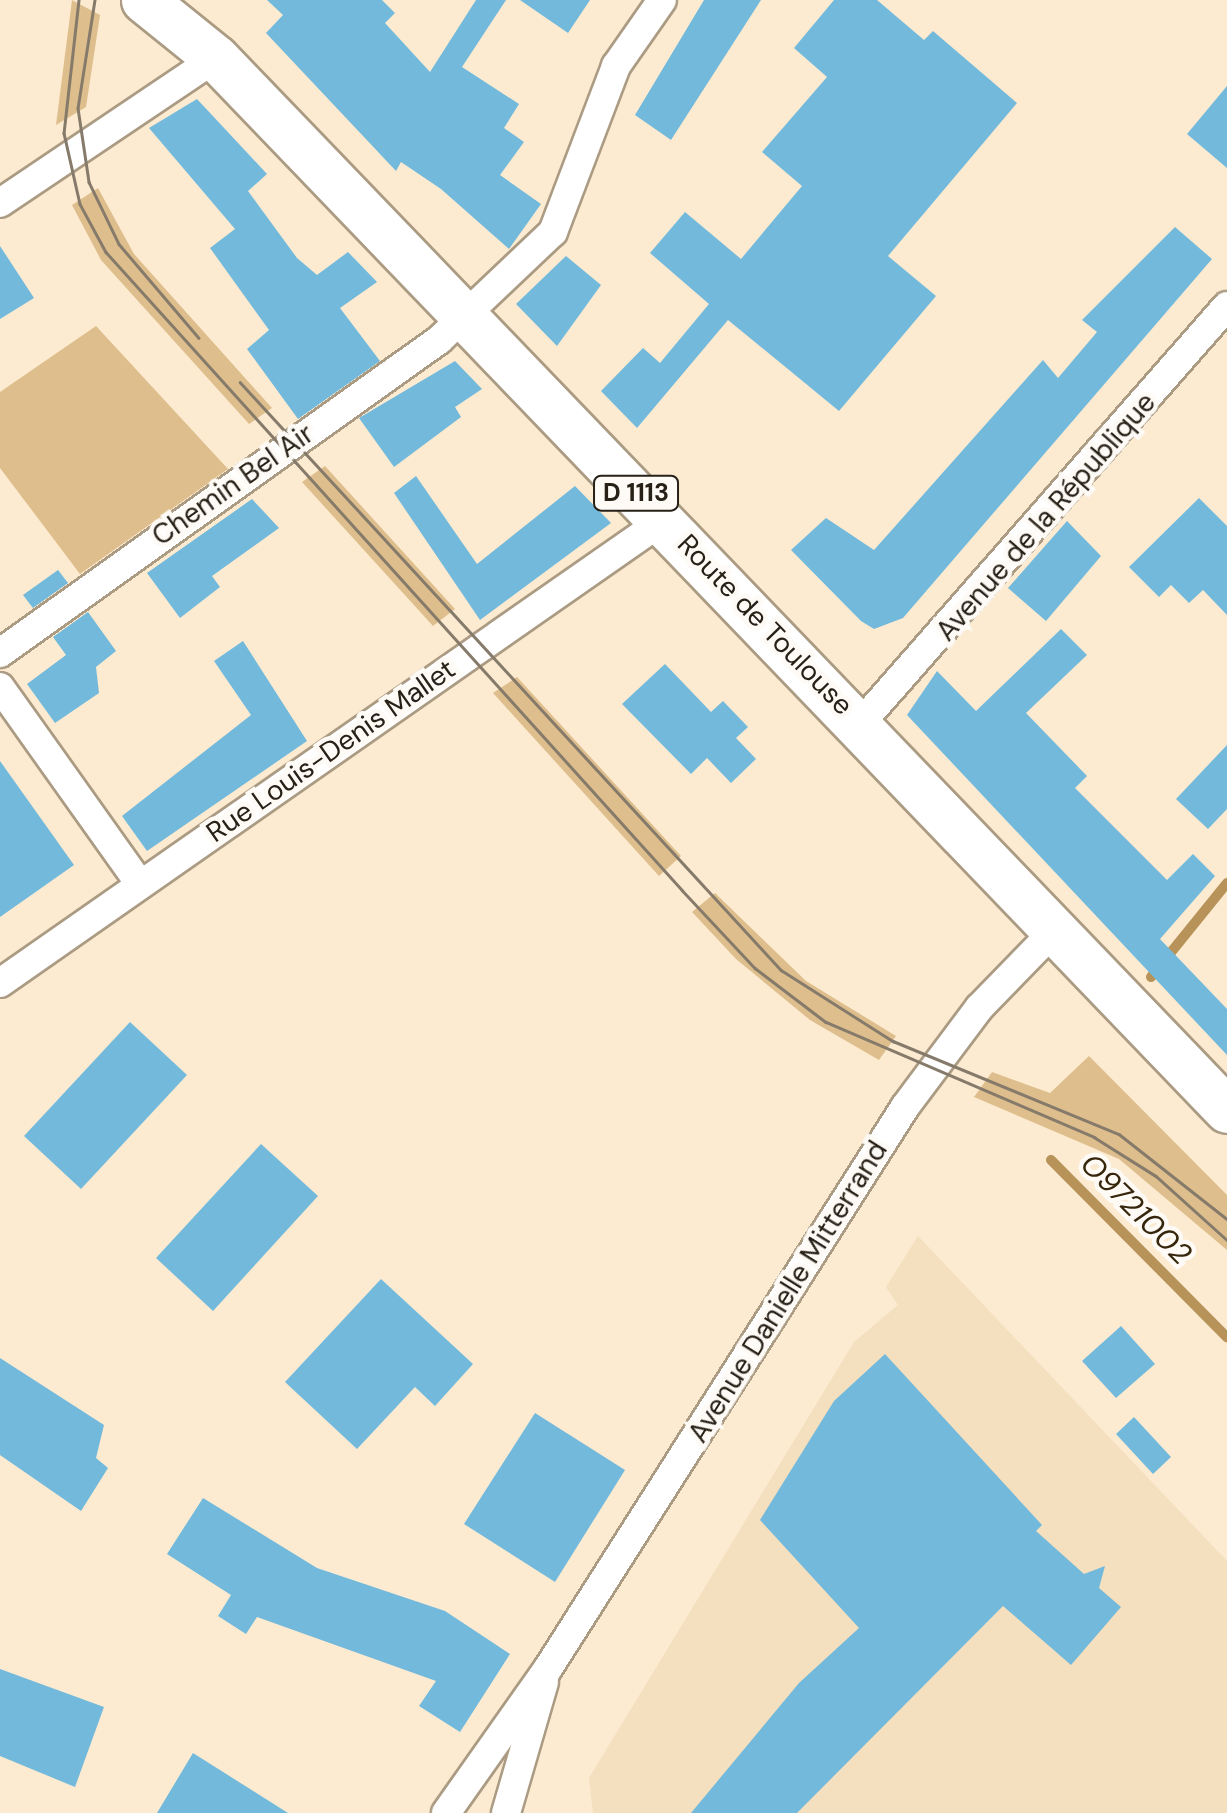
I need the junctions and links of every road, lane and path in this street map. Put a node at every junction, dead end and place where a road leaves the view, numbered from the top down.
1 (144, 0) edge
2 (179, 0) edge
3 (662, 0) edge
4 (216, 58) junction
5 (0, 204) edge
6 (1227, 306) edge
7 (466, 316) junction
8 (662, 521) junction
9 (0, 653) edge
10 (0, 687) edge
11 (860, 724) junction
12 (140, 884) junction
13 (1053, 932) junction
14 (0, 983) edge
15 (1227, 1110) edge
16 (547, 1670) junction
17 (446, 1813) edge
18 (506, 1813) edge

1 - 4 main road, Route de Toulouse / D 1113
2 - 4 main road, Route de Toulouse / D 1113
3 - 7 street, Chemin Bel Air
4 - 5 street
4 - 7 main road, Route de Toulouse / D 1113
6 - 11 street, Avenue de la République
7 - 8 main road, Route de Toulouse / D 1113
7 - 9 street, Chemin Bel Air
8 - 11 main road, Route de Toulouse / D 1113
8 - 12 street, Rue Louis-Denis Mallet
10 - 12 street
11 - 13 main road, Route de Toulouse / D 1113
12 - 14 street, Rue Louis-Denis Mallet
13 - 15 main road, Route de Toulouse / D 1113
13 - 16 street, Avenue Danielle Mitterrand
16 - 17 street, Avenue Danielle Mitterrand
16 - 18 street, Avenue Danielle Mitterrand

